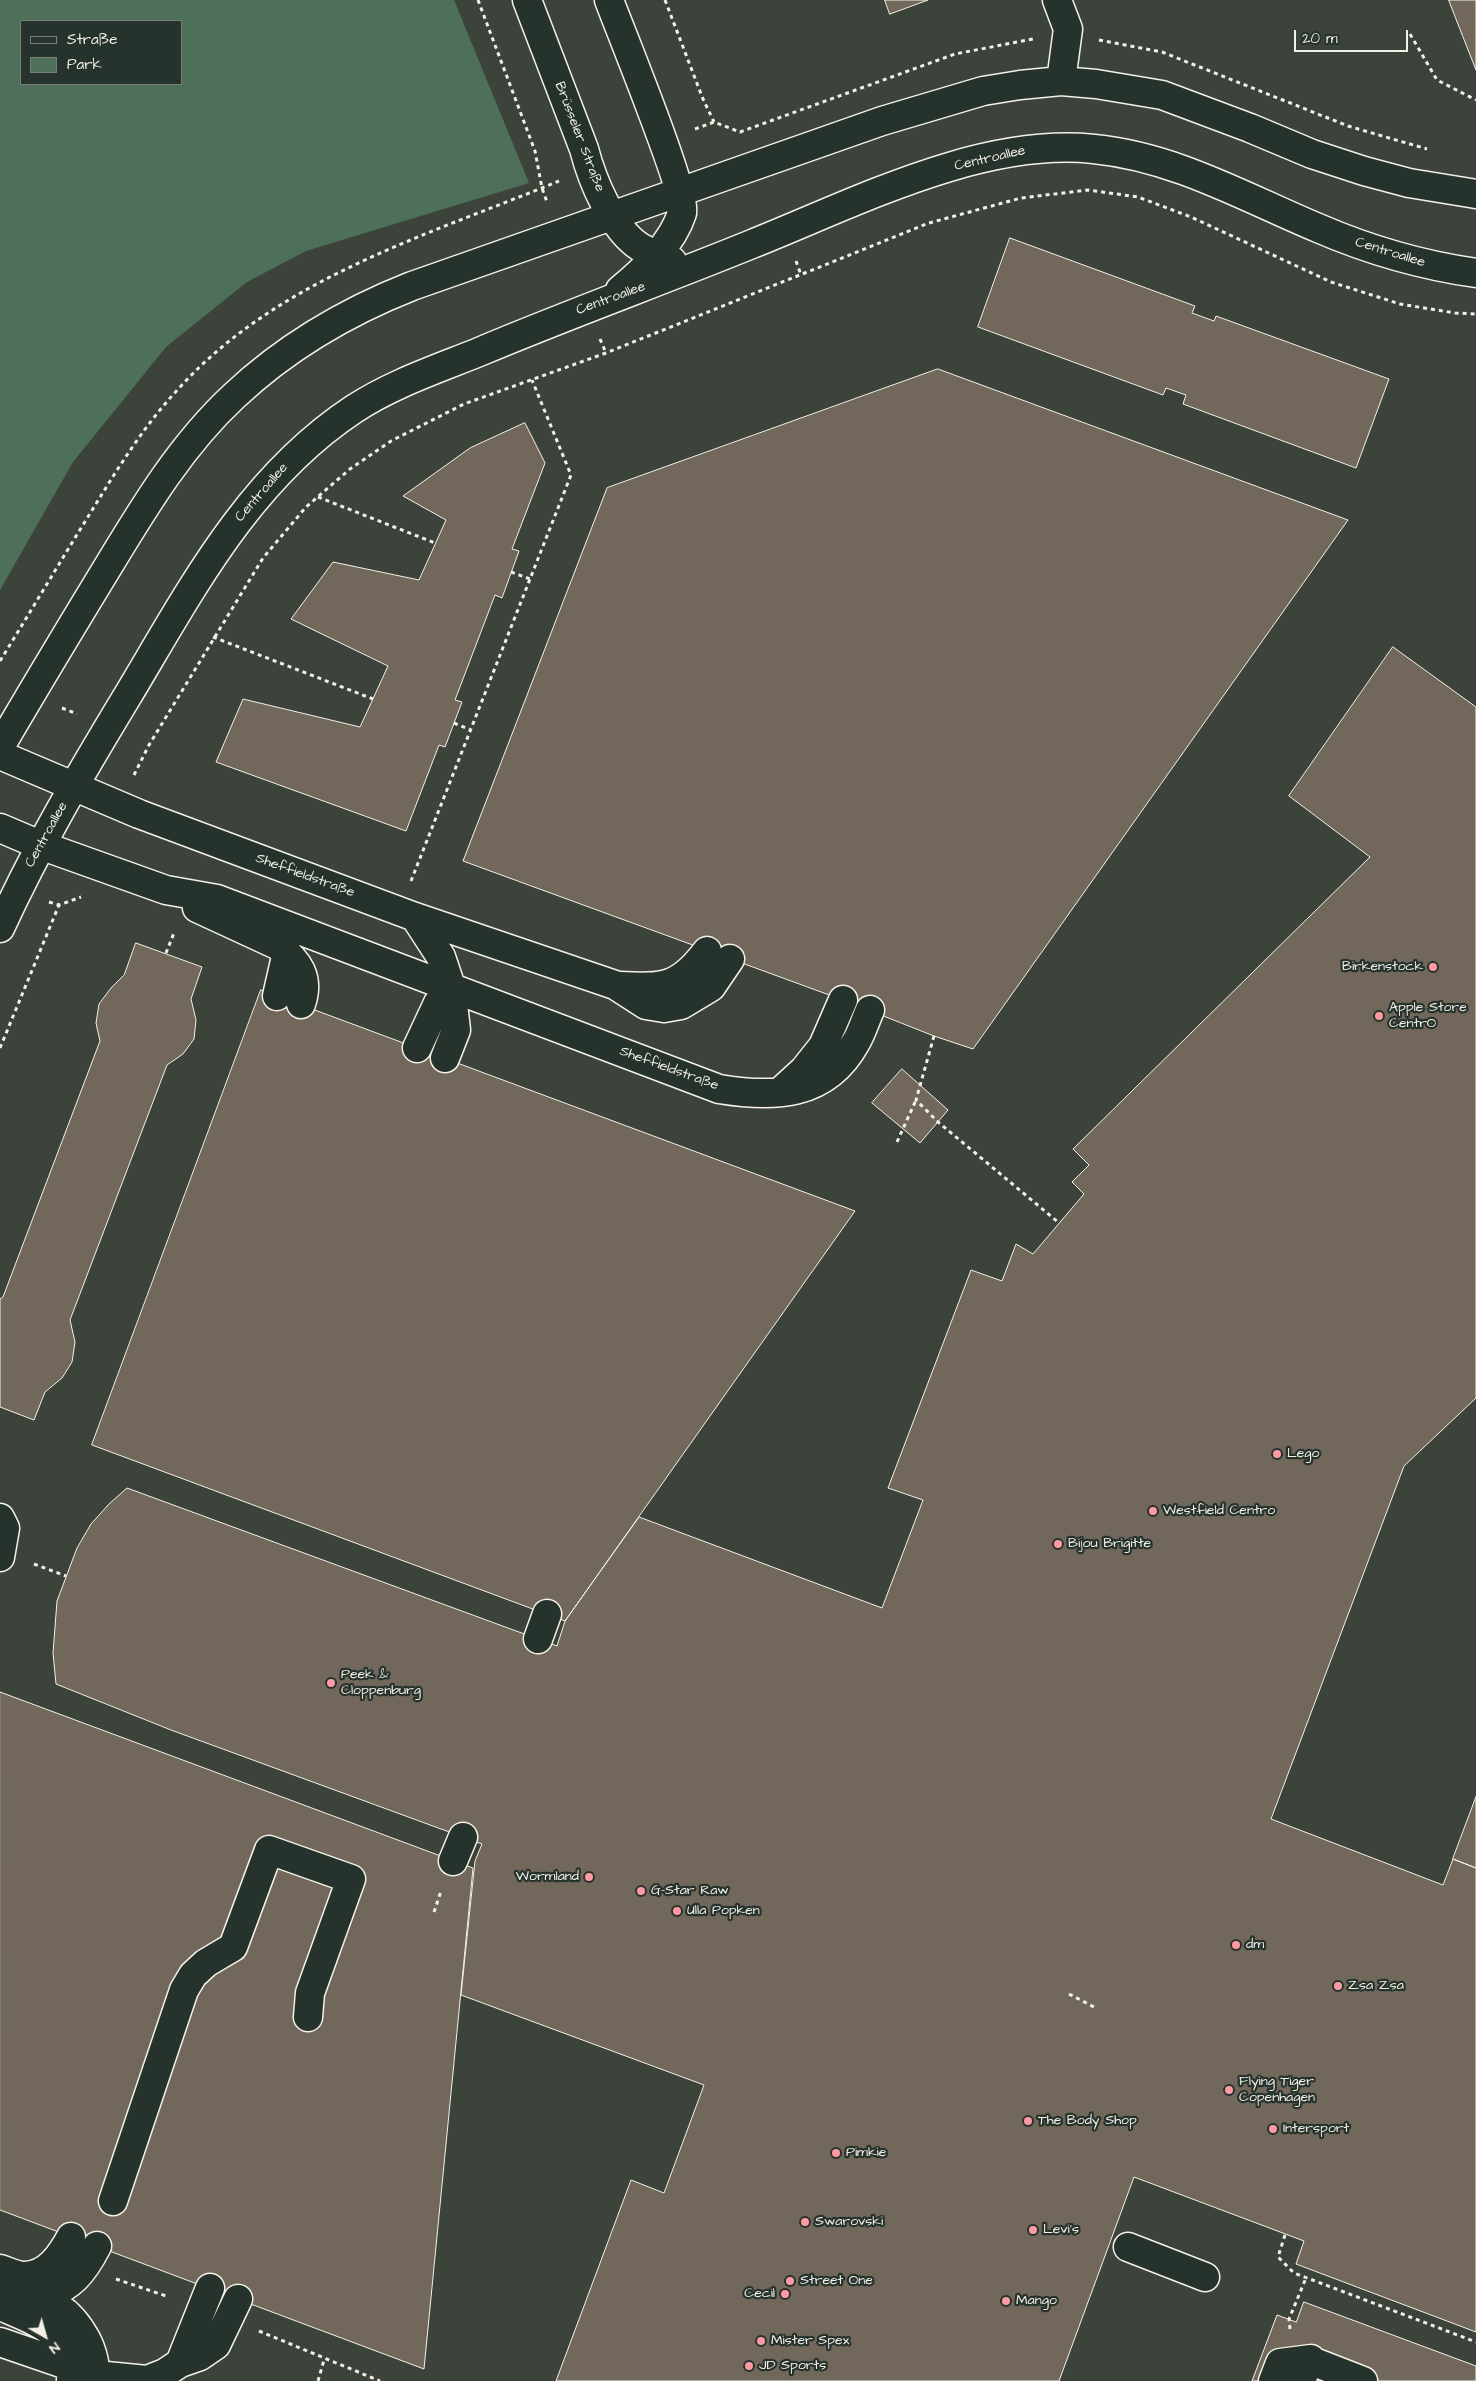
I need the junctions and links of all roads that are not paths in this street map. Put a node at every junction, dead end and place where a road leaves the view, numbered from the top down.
1 (527, 0) edge
2 (609, 0) edge
3 (1057, 0) edge
4 (1061, 81) junction
5 (680, 192) junction
6 (1476, 194) edge
7 (612, 215) junction
8 (656, 255) junction
9 (700, 265) junction
10 (1476, 273) edge
11 (609, 299) junction
12 (0, 747) edge
13 (0, 755) edge
14 (74, 786) junction
15 (0, 828) edge
16 (40, 845) junction
17 (166, 890) junction
18 (407, 914) junction
19 (0, 928) edge
20 (718, 955) dead end
21 (451, 987) junction
22 (289, 1000) dead end
23 (842, 1000) dead end
24 (870, 1010) dead end
25 (417, 1048) dead end
26 (445, 1058) dead end
27 (779, 1092) junction
28 (0, 1518) edge
29 (0, 1557) edge
30 (547, 1614) dead end
31 (538, 1639) dead end
32 (308, 2017) dead end
33 (113, 2202) dead end
34 (71, 2237) dead end
35 (97, 2246) dead end
36 (1128, 2247) dead end
37 (0, 2269) edge
38 (1205, 2277) dead end
39 (0, 2287) edge
40 (210, 2288) dead end
41 (42, 2299) junction
42 (238, 2299) dead end
43 (0, 2300) edge
44 (0, 2342) edge
45 (180, 2363) junction
46 (1307, 2367) edge
47 (84, 2376) edge
48 (1274, 2381) edge
49 (1363, 2381) edge

1 - 7 street, Brüsseler Straße
2 - 5 street
3 - 4 street
4 - 5 street
4 - 6 street
5 - 7 street
5 - 8 street
7 - 8 street, Brüsseler Straße
7 - 12 street
8 - 9 street, Brüsseler Straße
8 - 11 street
9 - 10 street, Centroallee
9 - 11 street, Centroallee
11 - 14 street, Centroallee
13 - 14 street, Sheffieldstraße
14 - 16 street, Centroallee
14 - 18 street, Sheffieldstraße
15 - 16 street, Sheffieldstraße
16 - 17 street, Sheffieldstraße
16 - 19 street, Centroallee
17 - 21 street, Sheffieldstraße
17 - 22 street, Sheffieldstraße
18 - 20 street, Sheffieldstraße
18 - 21 street
21 - 25 street
21 - 26 street
21 - 27 street, Sheffieldstraße
23 - 27 street
24 - 27 street, Sheffieldstraße
28 - 29 street
30 - 31 street
32 - 33 street
34 - 37 street
35 - 41 street
36 - 38 street
39 - 41 street
40 - 45 street
41 - 47 street
42 - 45 street
43 - 47 street
44 - 47 street
45 - 47 street
46 - 48 street
46 - 49 street

